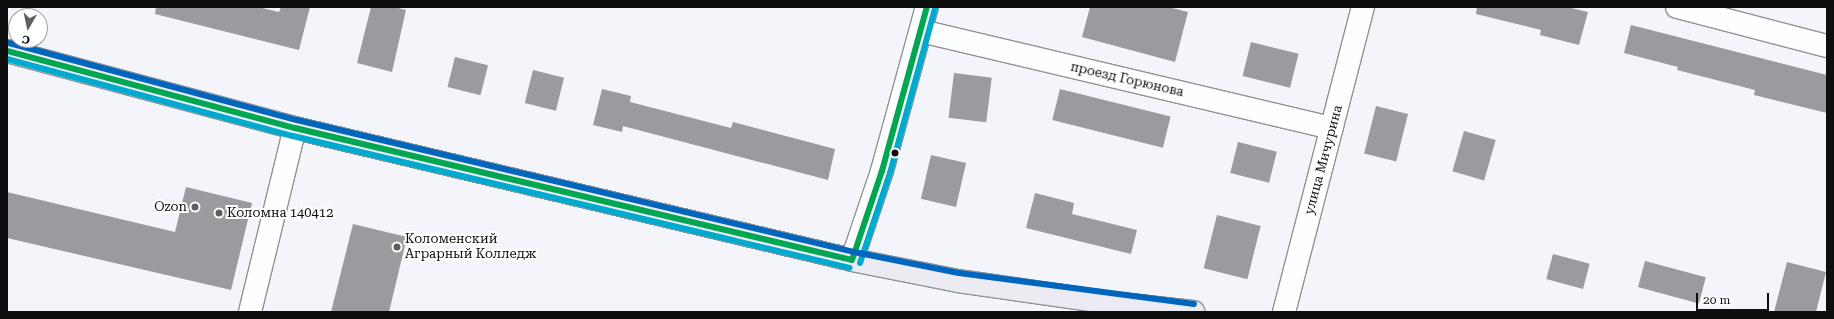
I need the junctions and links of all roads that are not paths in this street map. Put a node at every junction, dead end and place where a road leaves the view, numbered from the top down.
1 (927, 7) edge
2 (1363, 7) edge
3 (1677, 7) edge
4 (921, 31) junction
5 (1827, 46) edge
6 (7, 51) edge
7 (295, 128) junction
8 (1332, 128) junction
9 (852, 260) junction
10 (250, 312) edge
11 (1193, 312) edge
12 (1284, 312) edge

1 - 4 street
2 - 8 street, улица Мичурина
3 - 5 street
4 - 8 street, проезд Горюнова
4 - 9 street
6 - 7 main road
7 - 9 main road
7 - 10 street
8 - 12 street, улица Мичурина
9 - 11 main road

